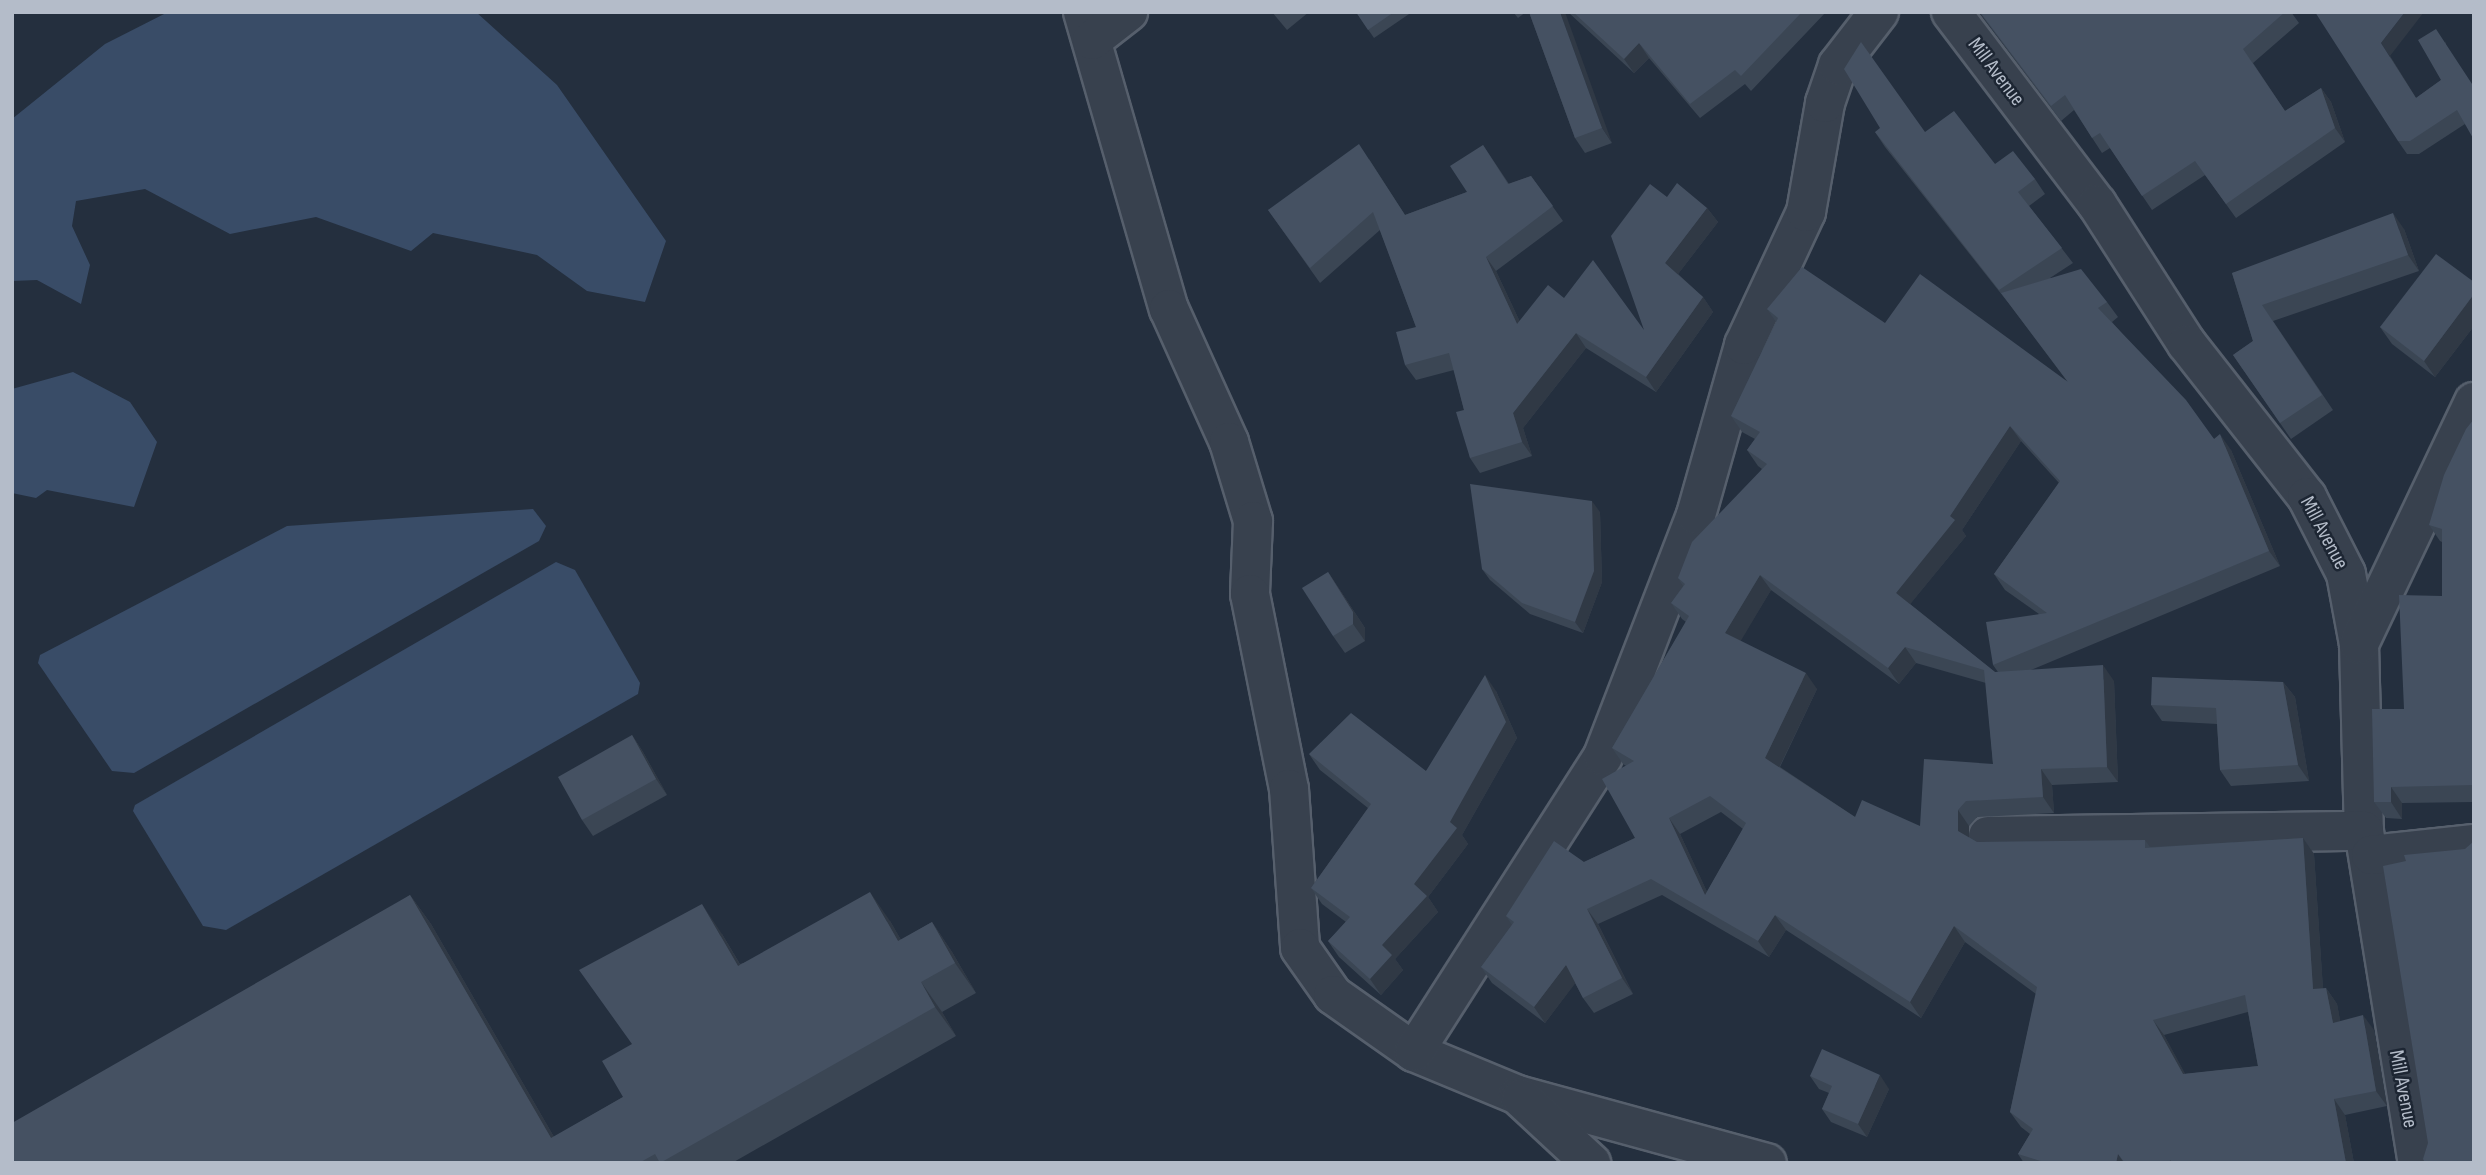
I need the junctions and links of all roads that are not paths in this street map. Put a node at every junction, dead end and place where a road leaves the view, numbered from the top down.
1 (1128, 12) edge
2 (1879, 12) edge
3 (1951, 12) edge
4 (1088, 26) edge
5 (2474, 402) edge
6 (2360, 644) junction
7 (1988, 836) dead end
8 (2367, 843) junction
9 (2474, 844) edge
10 (1414, 1052) junction
11 (1518, 1094) junction
12 (1591, 1163) edge
13 (1767, 1163) edge
14 (2418, 1163) edge

1 - 4 street
2 - 10 street
3 - 6 street, Mill Avenue
4 - 10 street
5 - 6 street
6 - 8 street, Mill Avenue
7 - 8 street
8 - 9 street
8 - 14 street, Mill Avenue
10 - 11 street
11 - 12 street
11 - 13 street

